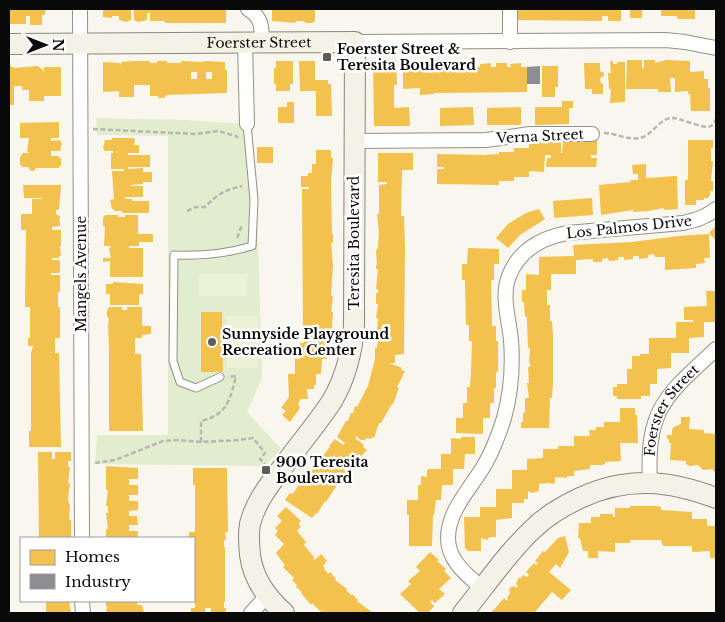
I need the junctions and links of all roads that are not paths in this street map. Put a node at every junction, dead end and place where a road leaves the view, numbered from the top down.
1 (80, 9) edge
2 (248, 9) edge
3 (510, 9) edge
4 (354, 42) junction
5 (510, 42) junction
6 (254, 43) junction
7 (9, 44) edge
8 (80, 44) junction
9 (716, 48) edge
10 (247, 124) joint
11 (592, 134) road end
12 (353, 141) junction
13 (716, 209) edge
14 (716, 349) edge
15 (220, 377) dead end
16 (650, 483) junction
17 (716, 498) edge
18 (82, 537) edge
19 (483, 589) junction
20 (267, 596) junction
21 (251, 613) edge
22 (284, 613) edge
23 (463, 613) edge

1 - 8 street, Mangels Avenue
2 - 6 street
3 - 5 street
4 - 5 street, Foerster Street
4 - 6 street, Foerster Street
4 - 12 street, Teresita Boulevard
5 - 9 street, Foerster Street
6 - 8 street, Foerster Street
6 - 10 street
7 - 8 street, Foerster Street
8 - 18 street, Mangels Avenue
10 - 15 lane
11 - 12 street, Verna Street
12 - 20 street, Teresita Boulevard
13 - 19 street, Los Palmos Drive
14 - 16 street, Foerster Street
16 - 17 street
16 - 19 street
19 - 23 street
20 - 21 street
20 - 22 street, Teresita Boulevard

